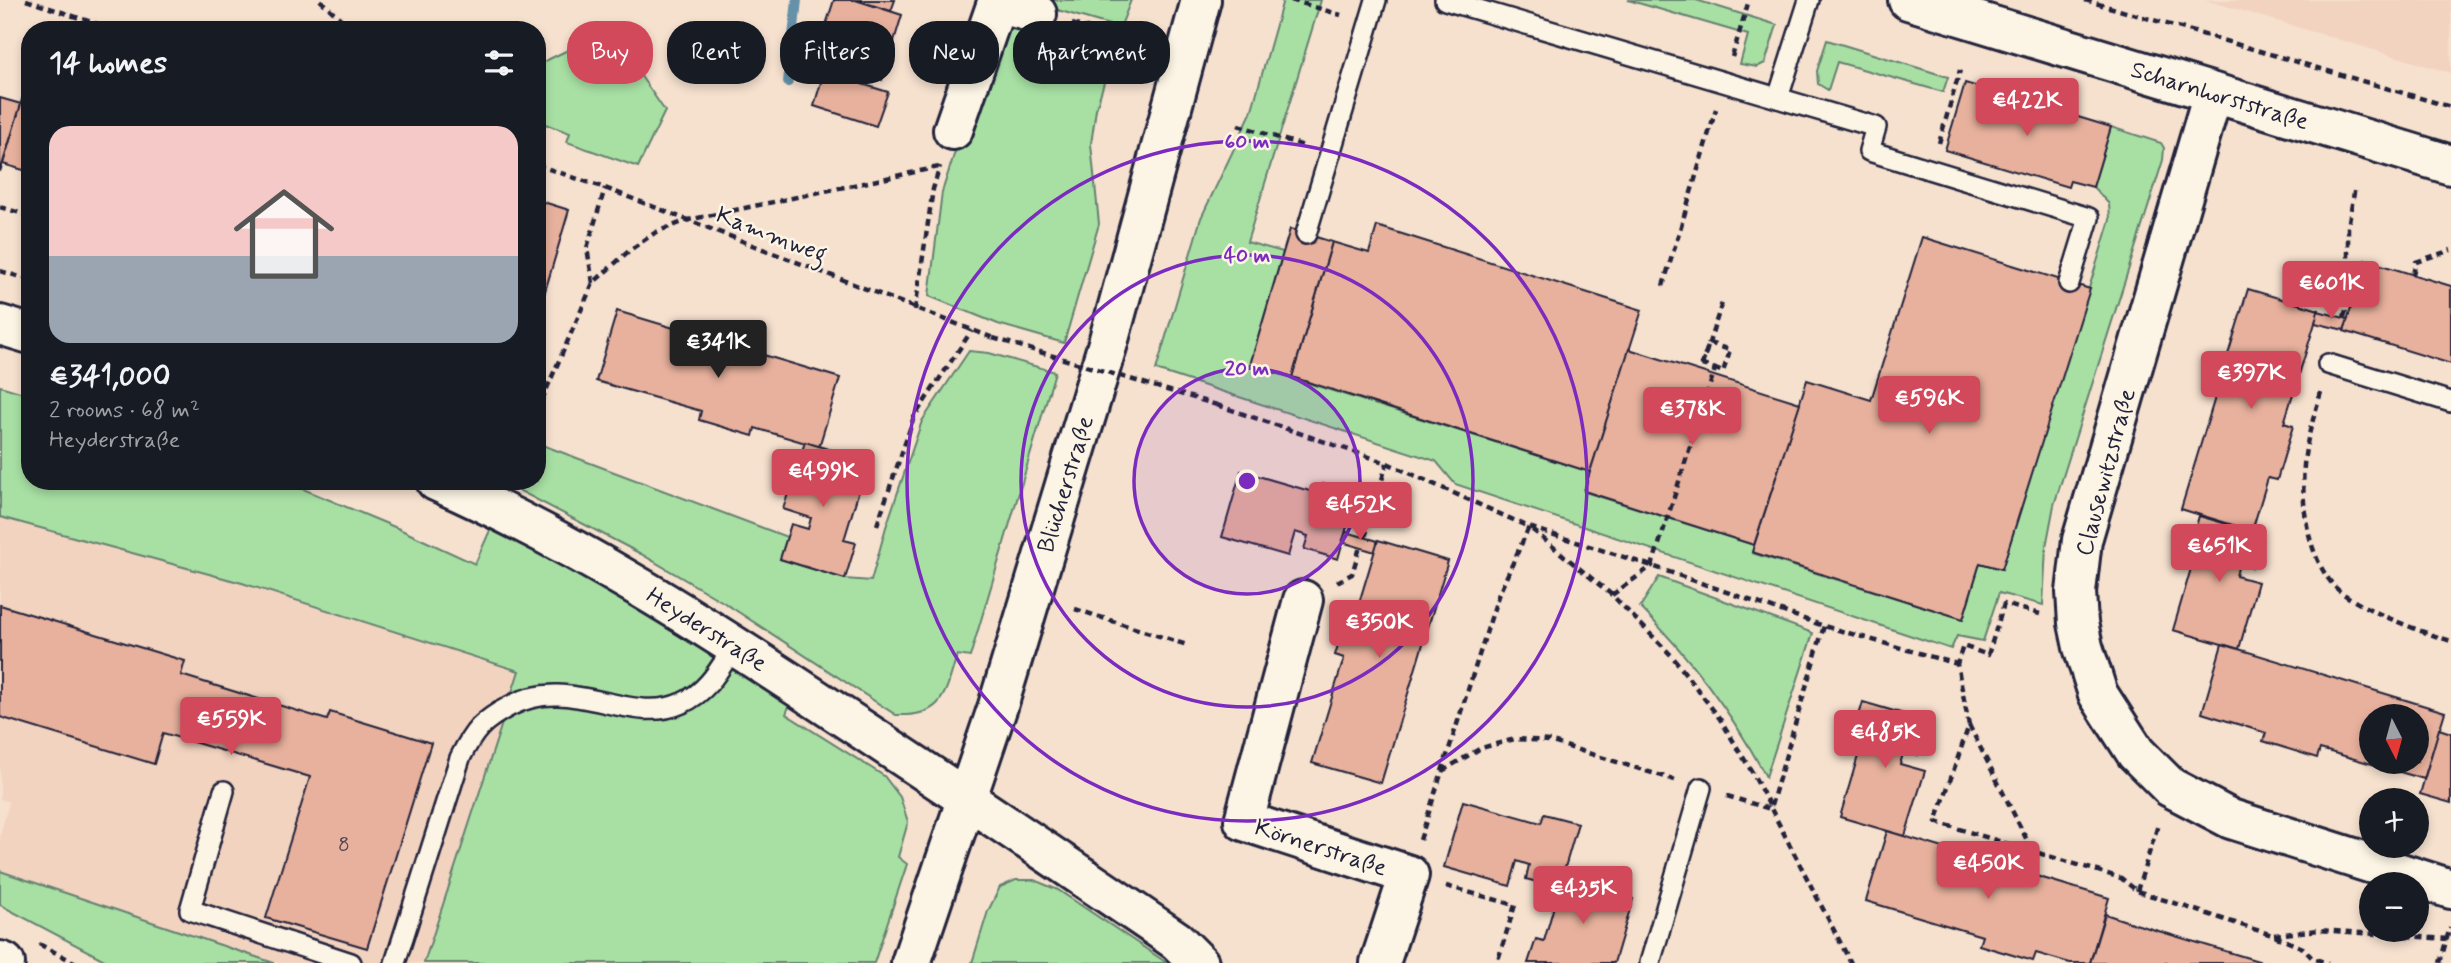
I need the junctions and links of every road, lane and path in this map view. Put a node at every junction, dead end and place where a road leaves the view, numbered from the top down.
1 (26, 0) edge
2 (320, 0) edge
3 (1201, 0) edge
4 (1292, 0) edge
5 (1376, 0) edge
6 (1446, 0) edge
7 (1749, 0) edge
8 (1809, 0) edge
9 (1908, 0) edge
10 (2085, 0) edge
11 (997, 1) edge
12 (1037, 14) joint
13 (88, 21) edge
14 (343, 21) edge
15 (1062, 21) edge
16 (1368, 23) junction
17 (1960, 70) dead end
18 (1724, 82) junction
19 (2213, 93) junction
20 (1778, 98) junction
21 (2451, 107) edge
22 (1238, 125) dead end
23 (953, 130) dead end
24 (1329, 154) junction
25 (2451, 165) edge
26 (940, 167) dead end
27 (546, 168) edge
28 (1931, 169) junction
29 (2356, 187) dead end
30 (605, 188) junction
31 (933, 189) dead end
32 (0, 207) edge
33 (21, 213) edge
34 (688, 220) junction
35 (1306, 234) dead end
36 (2451, 250) edge
37 (0, 271) edge
38 (2413, 274) dead end
39 (21, 277) edge
40 (593, 283) junction
41 (2069, 283) dead end
42 (1662, 286) dead end
43 (1722, 303) dead end
44 (915, 310) junction
45 (2344, 317) dead end
46 (0, 325) edge
47 (972, 330) junction
48 (21, 331) edge
49 (2328, 364) joint
50 (546, 390) edge
51 (2451, 402) edge
52 (1387, 463) junction
53 (457, 490) edge
54 (877, 525) dead end
55 (1529, 527) junction
56 (1365, 537) dead end
57 (1652, 566) junction
58 (1612, 595) junction
59 (1303, 600) dead end
60 (1075, 609) dead end
61 (2039, 614) dead end
62 (1824, 626) junction
63 (2451, 641) edge
64 (735, 645) junction
65 (1187, 645) dead end
66 (1957, 664) junction
67 (1969, 725) junction
68 (1441, 772) junction
69 (1701, 788) junction
70 (224, 791) dead end
71 (967, 797) junction
72 (1770, 809) junction
73 (2160, 819) dead end
74 (2033, 852) junction
75 (1409, 875) junction
76 (2451, 889) edge
77 (2137, 891) junction
78 (2451, 924) edge
79 (2272, 935) junction
80 (2448, 939) junction
81 (0, 961) edge
82 (5, 963) edge
83 (351, 963) edge
84 (395, 963) edge
85 (911, 963) edge
86 (1199, 963) edge
87 (1380, 963) edge
88 (1497, 963) edge
89 (1650, 963) edge
90 (1851, 963) edge
91 (2328, 963) edge
92 (2440, 963) edge

1 - 13 path
2 - 14 path
3 - 71 street, Blücherstraße
4 - 16 path
5 - 16 lane
6 - 18 lane
7 - 18 path
8 - 20 lane
9 - 19 street, Scharnhorststraße
10 - 21 path
11 - 12 street
11 - 23 street
12 - 15 path
16 - 24 lane
17 - 28 path
18 - 20 lane
18 - 42 path
19 - 25 street, Scharnhorststraße
19 - 76 street, Clausewitzstraße
20 - 28 lane
22 - 24 path
24 - 35 lane
26 - 34 path
27 - 30 path, Kammweg
28 - 41 lane
29 - 45 path
30 - 34 path, Kammweg
30 - 40 path
31 - 44 path
32 - 33 path
34 - 40 path
34 - 44 path, Kammweg
36 - 38 path
37 - 39 path
40 - 50 path
43 - 57 path, bridge
44 - 47 path, Kammweg
46 - 48 street
47 - 52 path, Kammweg, bridge
47 - 54 path
49 - 51 lane
49 - 63 path
52 - 55 path, Kammweg
52 - 56 path
53 - 64 street, Heyderstraße
55 - 57 path
55 - 58 path
55 - 68 path
57 - 58 path
57 - 62 path
58 - 72 path
59 - 75 street, Körnerstraße
60 - 65 path
61 - 66 path
62 - 66 path
62 - 72 path
64 - 71 street, Heyderstraße
64 - 84 lane
66 - 67 path
67 - 74 path
67 - 74 path
68 - 69 path
68 - 75 path
69 - 72 path
69 - 89 lane
70 - 83 lane
71 - 85 street, Blücherstraße
71 - 86 street
72 - 90 path
73 - 77 path
74 - 77 path
75 - 87 street, Körnerstraße
75 - 88 path
77 - 79 path
78 - 80 path
79 - 80 path
79 - 91 path
80 - 92 path
81 - 82 street

